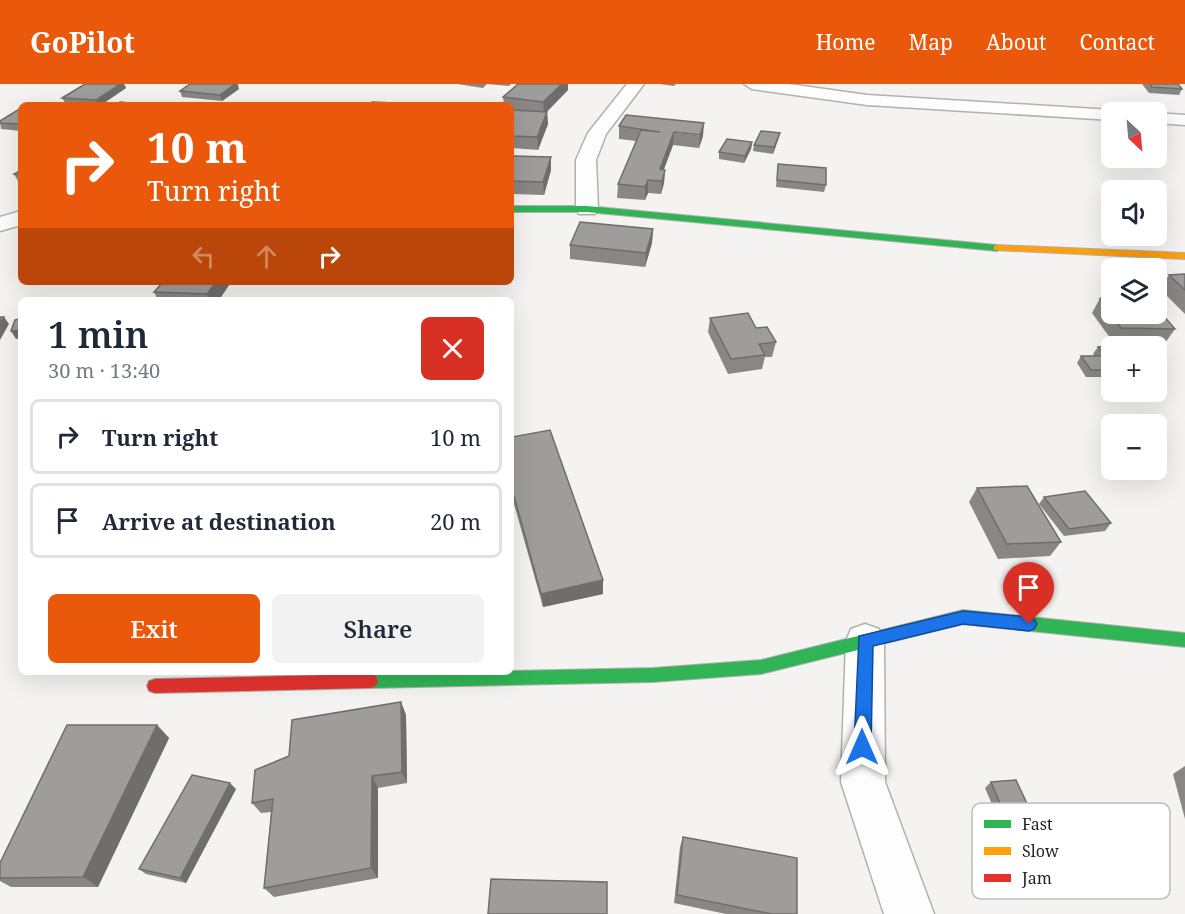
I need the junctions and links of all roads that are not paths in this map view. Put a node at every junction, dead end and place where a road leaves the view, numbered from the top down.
1 (636, 84) edge
2 (752, 84) edge
3 (1101, 114) edge
4 (1167, 119) edge
5 (1185, 120) edge
6 (514, 209) edge
7 (587, 209) junction
8 (18, 219) edge
9 (0, 224) edge
10 (1185, 256) edge
11 (1185, 640) edge
12 (865, 641) junction
13 (155, 686) dead end
14 (909, 914) edge

1 - 7 street
2 - 3 street
4 - 5 street
6 - 7 street
7 - 10 street
8 - 9 street
11 - 12 street
12 - 13 street
12 - 14 street

